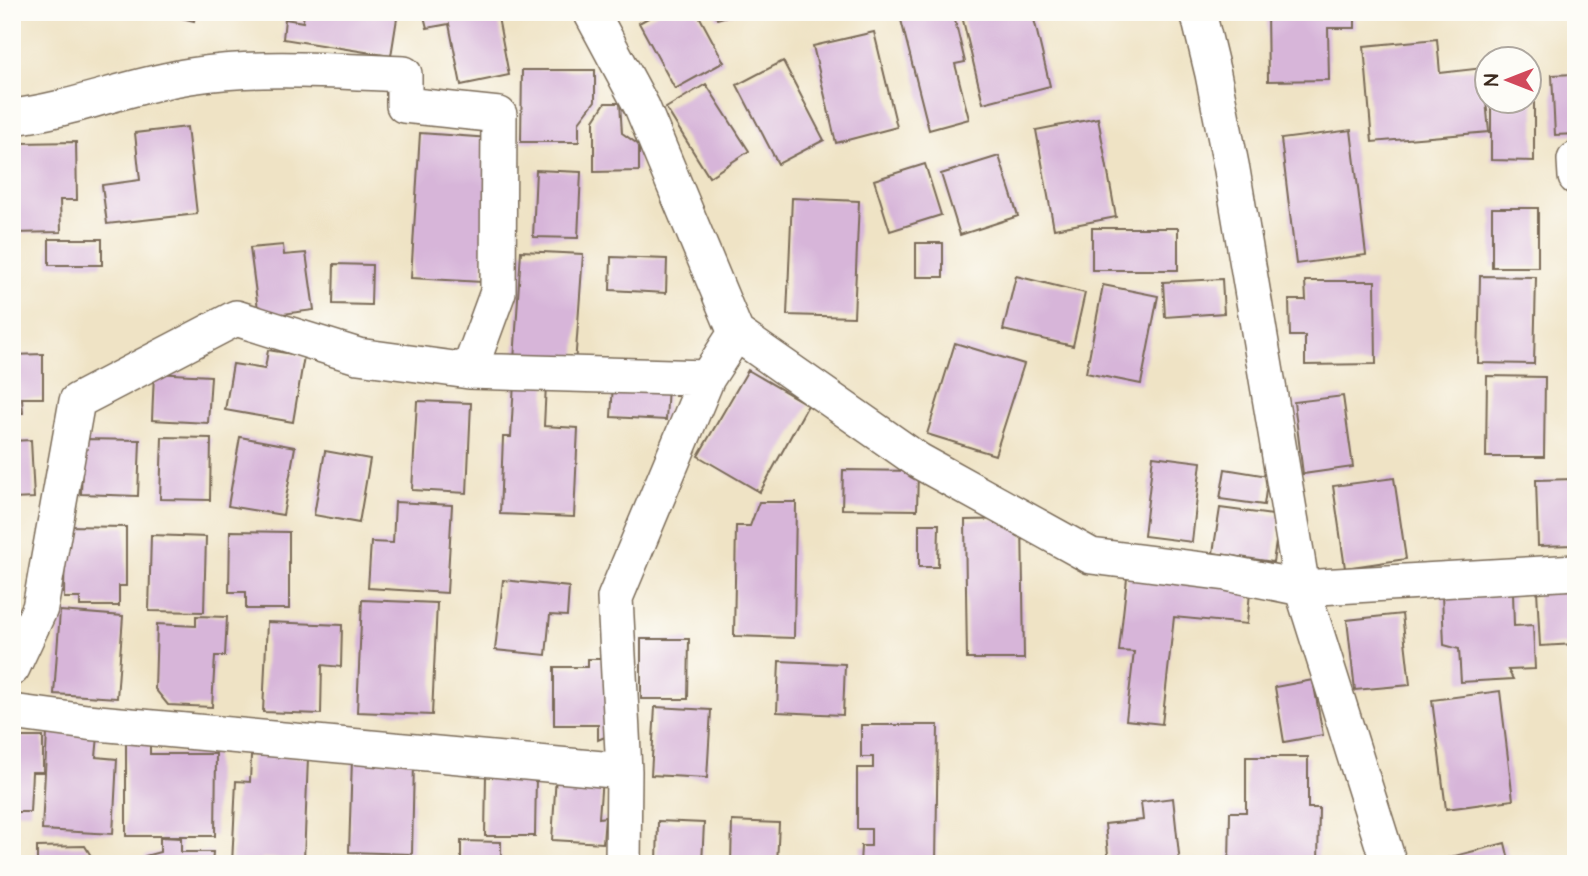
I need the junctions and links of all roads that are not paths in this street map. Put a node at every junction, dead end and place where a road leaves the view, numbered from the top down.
1 (592, 12) edge
2 (1198, 12) edge
3 (12, 117) edge
4 (1575, 160) edge
5 (1576, 177) edge
6 (736, 333) junction
7 (469, 371) junction
8 (706, 378) junction
9 (1576, 572) edge
10 (1303, 588) junction
11 (12, 668) edge
12 (12, 712) edge
13 (624, 771) junction
14 (623, 864) edge
15 (1389, 864) edge

1 - 6 street
2 - 10 street
3 - 7 street
4 - 5 street
6 - 8 street
6 - 10 street
7 - 8 street
7 - 11 street
8 - 13 street
9 - 10 street
10 - 15 street
12 - 13 street
13 - 14 street

